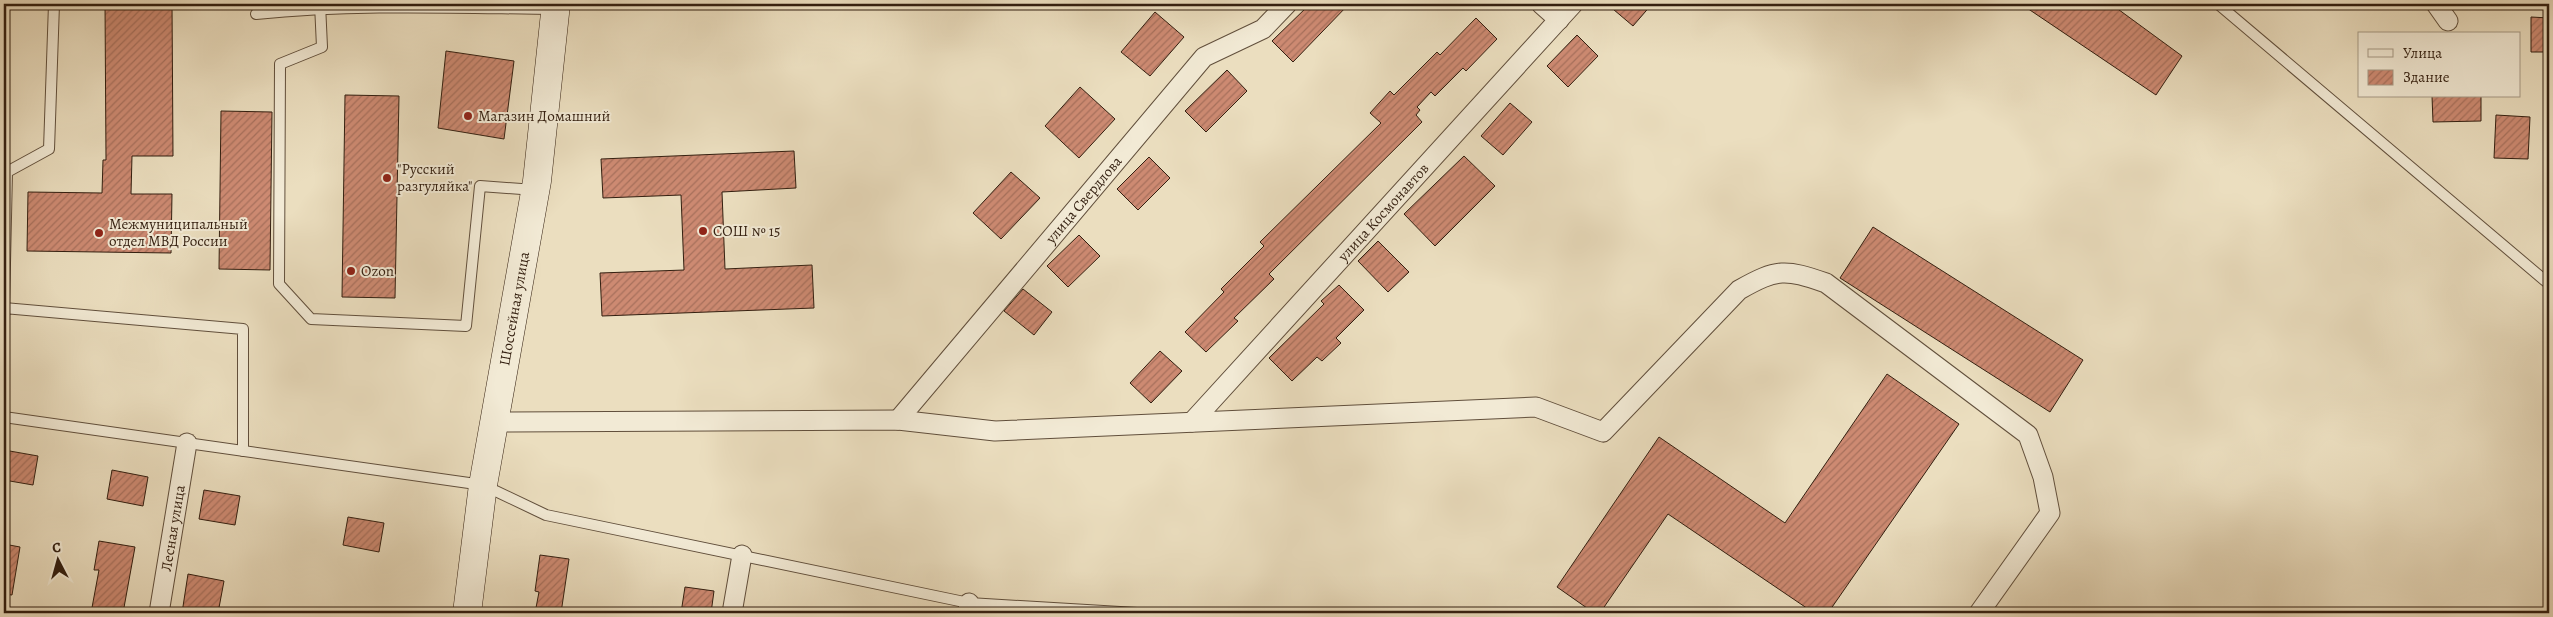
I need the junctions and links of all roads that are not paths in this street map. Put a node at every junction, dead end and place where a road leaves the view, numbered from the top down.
1 (54, 4) edge
2 (1287, 4) edge
3 (1541, 4) edge
4 (1573, 4) edge
5 (2218, 4) edge
6 (2436, 4) edge
7 (320, 6) edge
8 (556, 7) edge
9 (256, 14) dead end
10 (1559, 20) junction
11 (2448, 20) dead end
12 (536, 190) junction
13 (2549, 284) edge
14 (4, 308) edge
15 (4, 316) edge
16 (4, 417) edge
17 (898, 420) junction
18 (494, 422) junction
19 (1192, 422) junction
20 (187, 443) junction
21 (243, 451) junction
22 (483, 485) junction
23 (742, 555) junction
24 (968, 608) edge
25 (159, 613) edge
26 (466, 613) edge
27 (732, 613) edge
28 (1137, 613) edge
29 (1979, 613) edge

1 - 14 lane
2 - 17 street, улица Свердлова
3 - 10 street
4 - 10 street, улица Космонавтов
5 - 13 lane
6 - 11 street
7 - 8 lane
7 - 9 lane
7 - 12 lane
8 - 12 street, Шоссейная улица
10 - 19 street, улица Космонавтов
12 - 18 street, Шоссейная улица
14 - 15 lane
14 - 21 lane
16 - 20 lane
17 - 18 street
17 - 19 street
18 - 22 street, Шоссейная улица
19 - 29 street
20 - 21 lane
20 - 25 street, Лесная улица
21 - 22 lane
22 - 23 lane
22 - 26 street, Шоссейная улица
23 - 24 lane
23 - 27 street
24 - 28 lane

